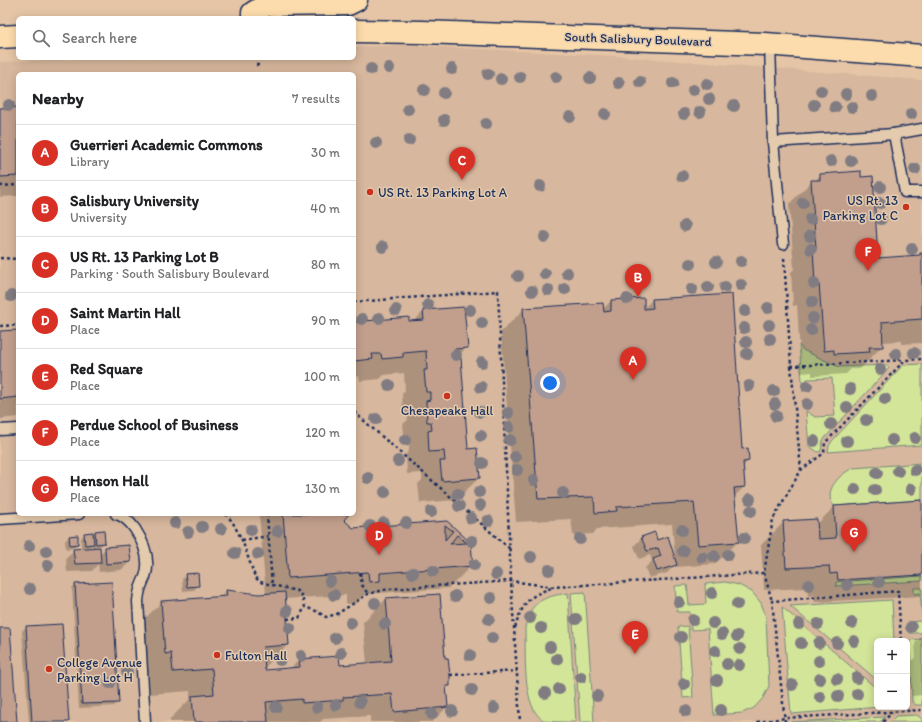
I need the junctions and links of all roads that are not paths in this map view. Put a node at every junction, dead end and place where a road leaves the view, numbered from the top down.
1 (356, 0) edge
2 (253, 16) edge
3 (356, 31) edge
4 (16, 36) edge
5 (0, 37) edge
6 (770, 44) junction
7 (922, 56) edge
8 (922, 129) edge
9 (894, 134) junction
10 (774, 142) junction
11 (922, 192) edge
12 (783, 244) road end
13 (16, 429) edge
14 (0, 430) edge
15 (40, 516) edge
16 (123, 516) edge
17 (0, 519) edge
18 (145, 722) edge

1 - 2 main road
3 - 6 main road, South Salisbury Boulevard
4 - 5 main road
6 - 7 main road, South Salisbury Boulevard
6 - 10 lane
8 - 9 lane
9 - 10 lane
9 - 11 lane
10 - 12 lane
13 - 14 lane
15 - 17 lane
16 - 18 lane

